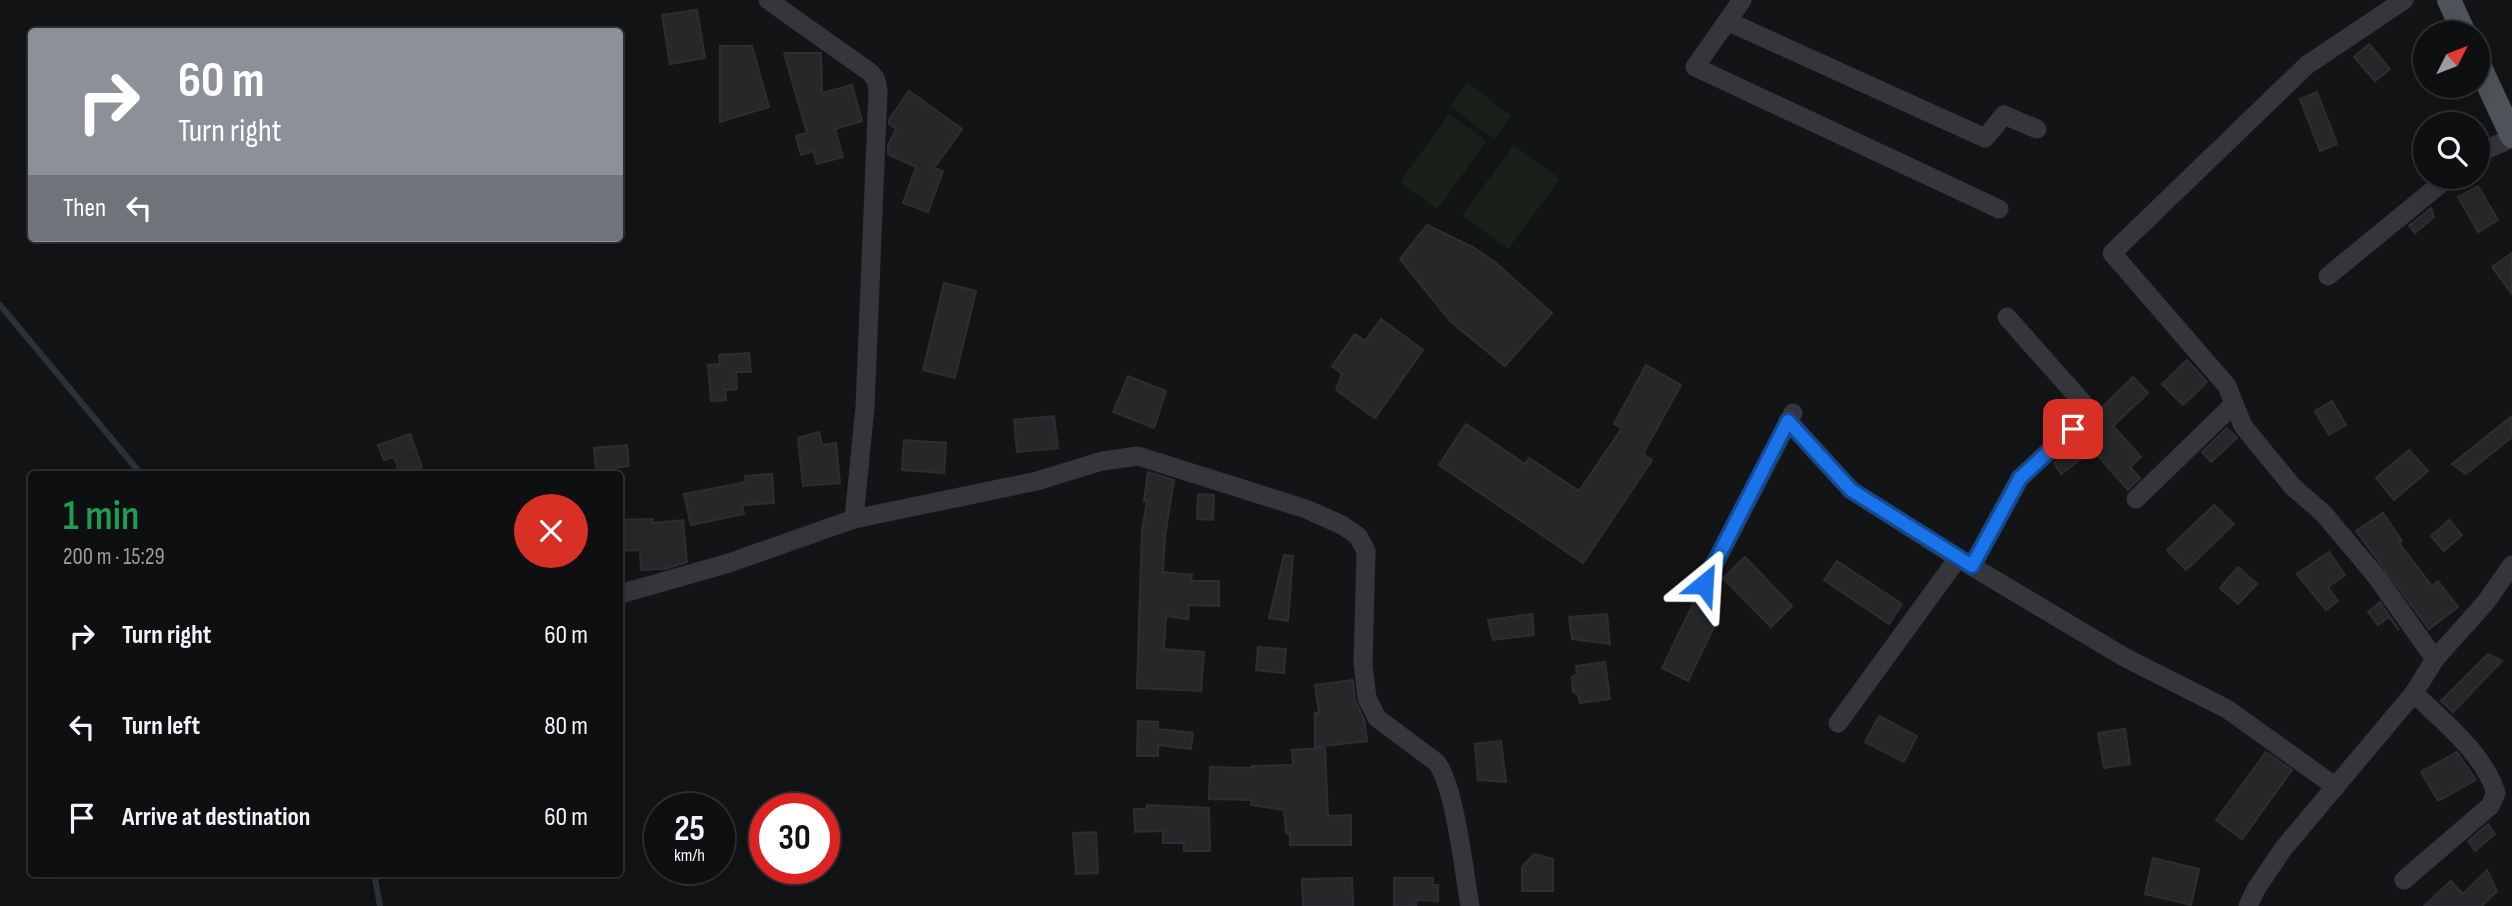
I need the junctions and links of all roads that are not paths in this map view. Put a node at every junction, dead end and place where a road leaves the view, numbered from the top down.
1 (768, 0) edge
2 (1742, 0) edge
3 (2404, 0) edge
4 (2449, 0) edge
5 (1727, 21) junction
6 (2459, 21) edge
7 (2490, 89) edge
8 (2037, 129) dead end
9 (2512, 137) edge
10 (2490, 147) edge
11 (2434, 189) edge
12 (1999, 209) dead end
13 (2328, 276) dead end
14 (2007, 317) dead end
15 (2234, 404) junction
16 (2136, 499) dead end
17 (854, 519) junction
18 (1965, 562) junction
19 (2512, 565) edge
20 (1704, 584) dead end
21 (623, 593) edge
22 (2435, 659) junction
23 (2414, 693) junction
24 (1838, 723) dead end
25 (2336, 787) junction
26 (2404, 880) dead end
27 (1470, 906) edge
28 (2248, 906) edge

1 - 17 street
2 - 5 street
3 - 15 street
4 - 6 main road
5 - 8 street
5 - 12 street
7 - 9 main road
9 - 10 street
11 - 13 street
14 - 18 street
15 - 16 street
15 - 22 street
17 - 21 street
17 - 27 street
18 - 20 street
18 - 24 street
18 - 25 street
19 - 22 street
22 - 23 street
23 - 25 street
23 - 26 street
25 - 28 street

